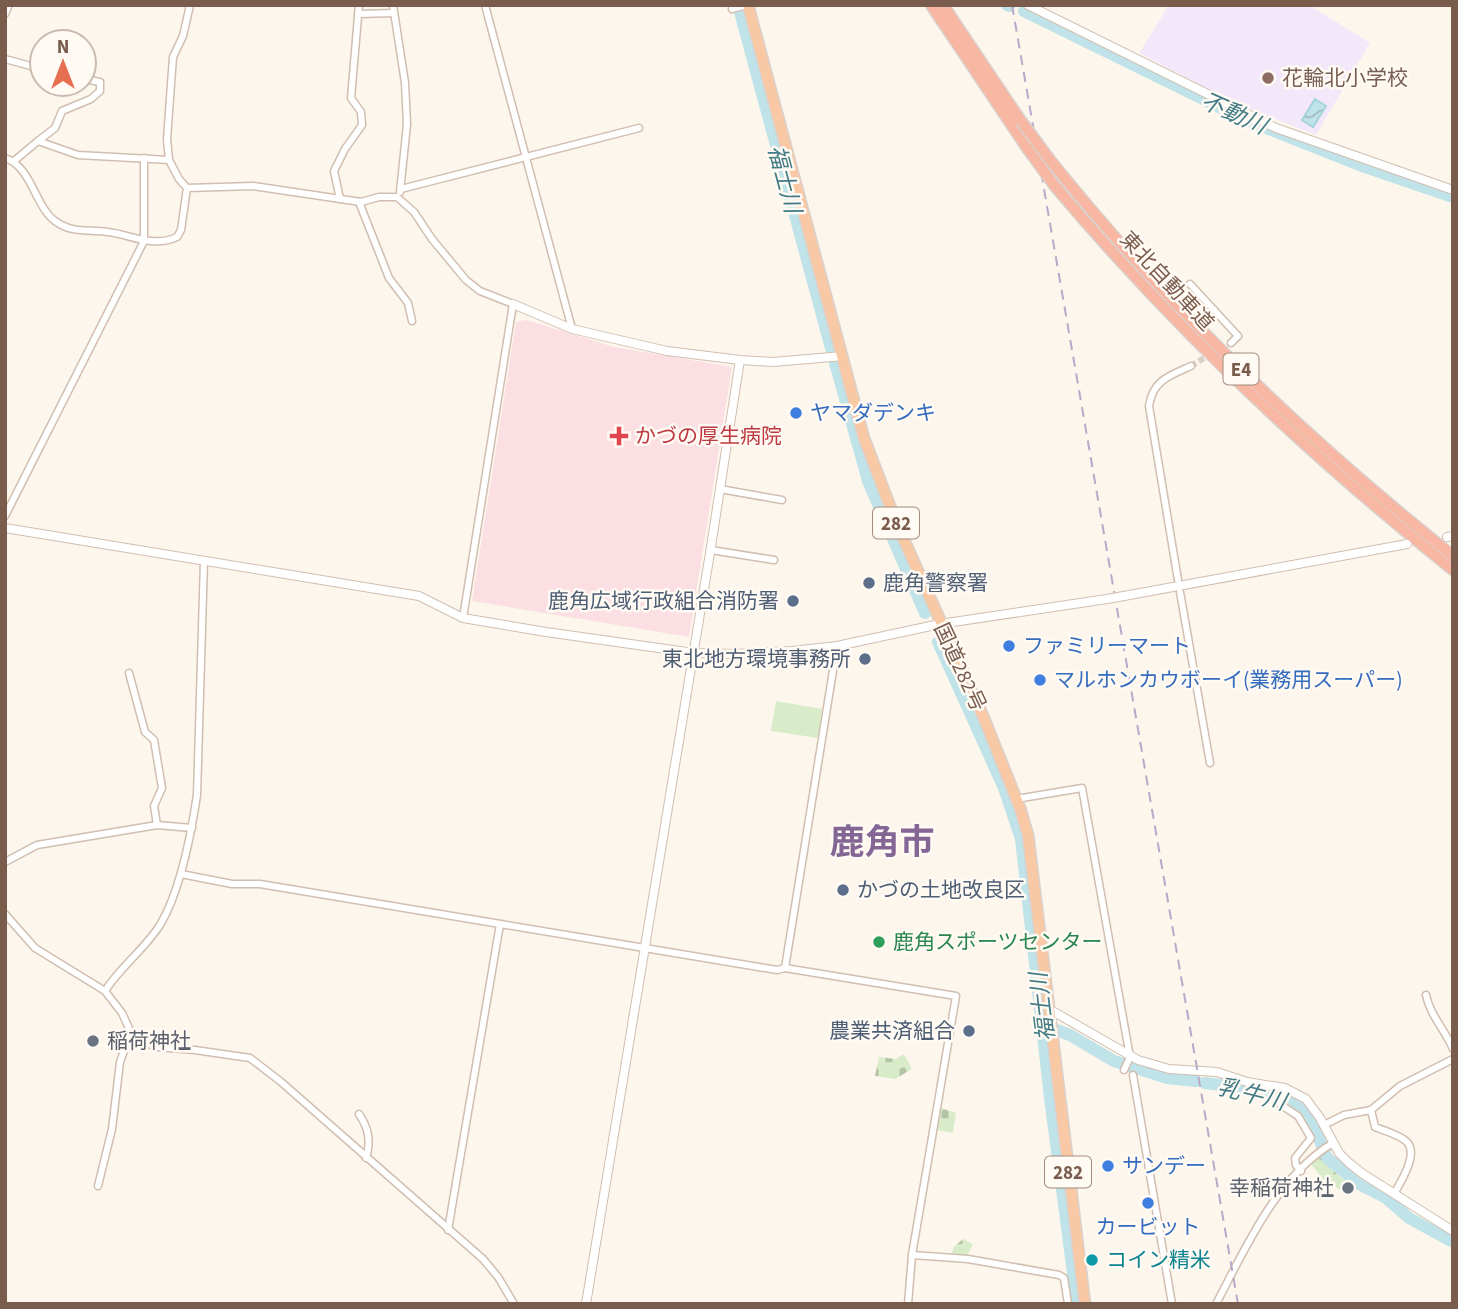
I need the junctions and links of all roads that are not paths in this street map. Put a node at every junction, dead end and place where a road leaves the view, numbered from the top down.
1 (9, 5) edge
2 (190, 5) edge
3 (359, 5) edge
4 (485, 5) edge
5 (747, 5) edge
6 (931, 5) edge
7 (943, 5) edge
8 (1028, 5) edge
9 (394, 9) edge
10 (732, 9) dead end
11 (5, 14) edge
12 (358, 15) junction
13 (5, 59) edge
14 (28, 65) edge
15 (92, 98) edge
16 (639, 128) dead end
17 (38, 141) junction
18 (526, 156) junction
19 (5, 158) edge
20 (144, 158) junction
21 (169, 160) junction
22 (14, 161) junction
23 (187, 188) junction
24 (401, 189) junction
25 (1453, 190) edge
26 (397, 197) junction
27 (340, 200) junction
28 (359, 202) junction
29 (144, 241) junction
30 (1190, 284) dead end
31 (513, 304) junction
32 (412, 321) dead end
33 (572, 329) junction
34 (1231, 342) dead end
35 (843, 356) junction
36 (740, 360) junction
37 (1191, 366) tunnel mouth
38 (720, 489) junction
39 (782, 500) dead end
40 (5, 516) edge
41 (5, 528) edge
42 (1407, 544) dead end
43 (710, 550) junction
44 (1453, 556) edge
45 (204, 561) junction
46 (774, 561) dead end
47 (1453, 570) edge
48 (1178, 580) dead end
49 (1180, 592) dead end
50 (463, 618) junction
51 (940, 624) junction
52 (836, 646) junction
53 (694, 653) junction
54 (130, 673) dead end
55 (1210, 763) dead end
56 (1016, 799) junction
57 (157, 825) junction
58 (192, 828) junction
59 (5, 862) edge
60 (181, 874) junction
61 (5, 914) edge
62 (500, 924) junction
63 (645, 947) junction
64 (785, 968) junction
65 (105, 991) junction
66 (1426, 995) dead end
67 (1050, 1013) junction
68 (130, 1034) junction
69 (1453, 1049) edge
70 (1129, 1058) junction
71 (1452, 1061) edge
72 (1124, 1070) dead end
73 (1133, 1075) dead end
74 (1287, 1089) junction
75 (1371, 1110) junction
76 (359, 1114) dead end
77 (1324, 1125) junction
78 (1333, 1143) junction
79 (366, 1158) junction
80 (1301, 1171) junction
81 (98, 1186) dead end
82 (1394, 1195) junction
83 (447, 1230) junction
84 (1453, 1231) edge
85 (912, 1255) junction
86 (514, 1304) edge
87 (586, 1304) edge
88 (908, 1304) edge
89 (1068, 1304) edge
90 (1085, 1304) edge
91 (1172, 1304) edge
92 (1216, 1304) edge

1 - 11 street
2 - 21 street
3 - 12 street
4 - 18 street
5 - 10 street
5 - 35 highway, 国道282号 / 282
6 - 47 highway, 東北自動車道 / E4, bridge
7 - 44 highway, 東北自動車道 / E4, bridge
8 - 25 street
9 - 12 street
9 - 24 street
12 - 27 street
13 - 14 street
15 - 17 street
16 - 18 street
17 - 20 street
17 - 22 street
18 - 24 street
18 - 33 street
19 - 22 street
20 - 21 street
20 - 29 street
21 - 23 street
22 - 29 street
23 - 27 street
23 - 29 street
24 - 26 street
26 - 28 street
26 - 31 street
27 - 28 street
28 - 32 street
29 - 40 street
30 - 34 street
31 - 33 street
31 - 50 street
33 - 36 street
35 - 36 street
35 - 51 highway, 国道282号 / 282
36 - 38 street
37 - 48 street
38 - 39 street
38 - 43 street
41 - 45 street
42 - 51 street, bridge
43 - 46 street
43 - 53 street
45 - 50 street
45 - 58 street
49 - 55 street
50 - 53 street
51 - 52 street
51 - 56 highway, 国道282号 / 282
52 - 53 street
52 - 64 street
53 - 63 street
54 - 57 street
56 - 67 highway, 国道282号 / 282
56 - 70 street
57 - 58 street
57 - 59 street
58 - 60 street
60 - 62 street
60 - 65 street
61 - 65 street
62 - 63 street
62 - 83 street
63 - 64 street
63 - 87 street
64 - 85 street
65 - 68 street
66 - 69 street
67 - 70 street
67 - 90 highway, 国道282号 / 282
68 - 79 street
68 - 81 street
70 - 72 street
70 - 74 street
71 - 75 street
73 - 91 street
74 - 77 street
74 - 80 street
75 - 77 street
75 - 82 street
76 - 79 street
77 - 78 street
78 - 80 street
78 - 82 street
79 - 83 street
80 - 92 street
82 - 84 street
83 - 86 street
85 - 88 street
85 - 89 street

